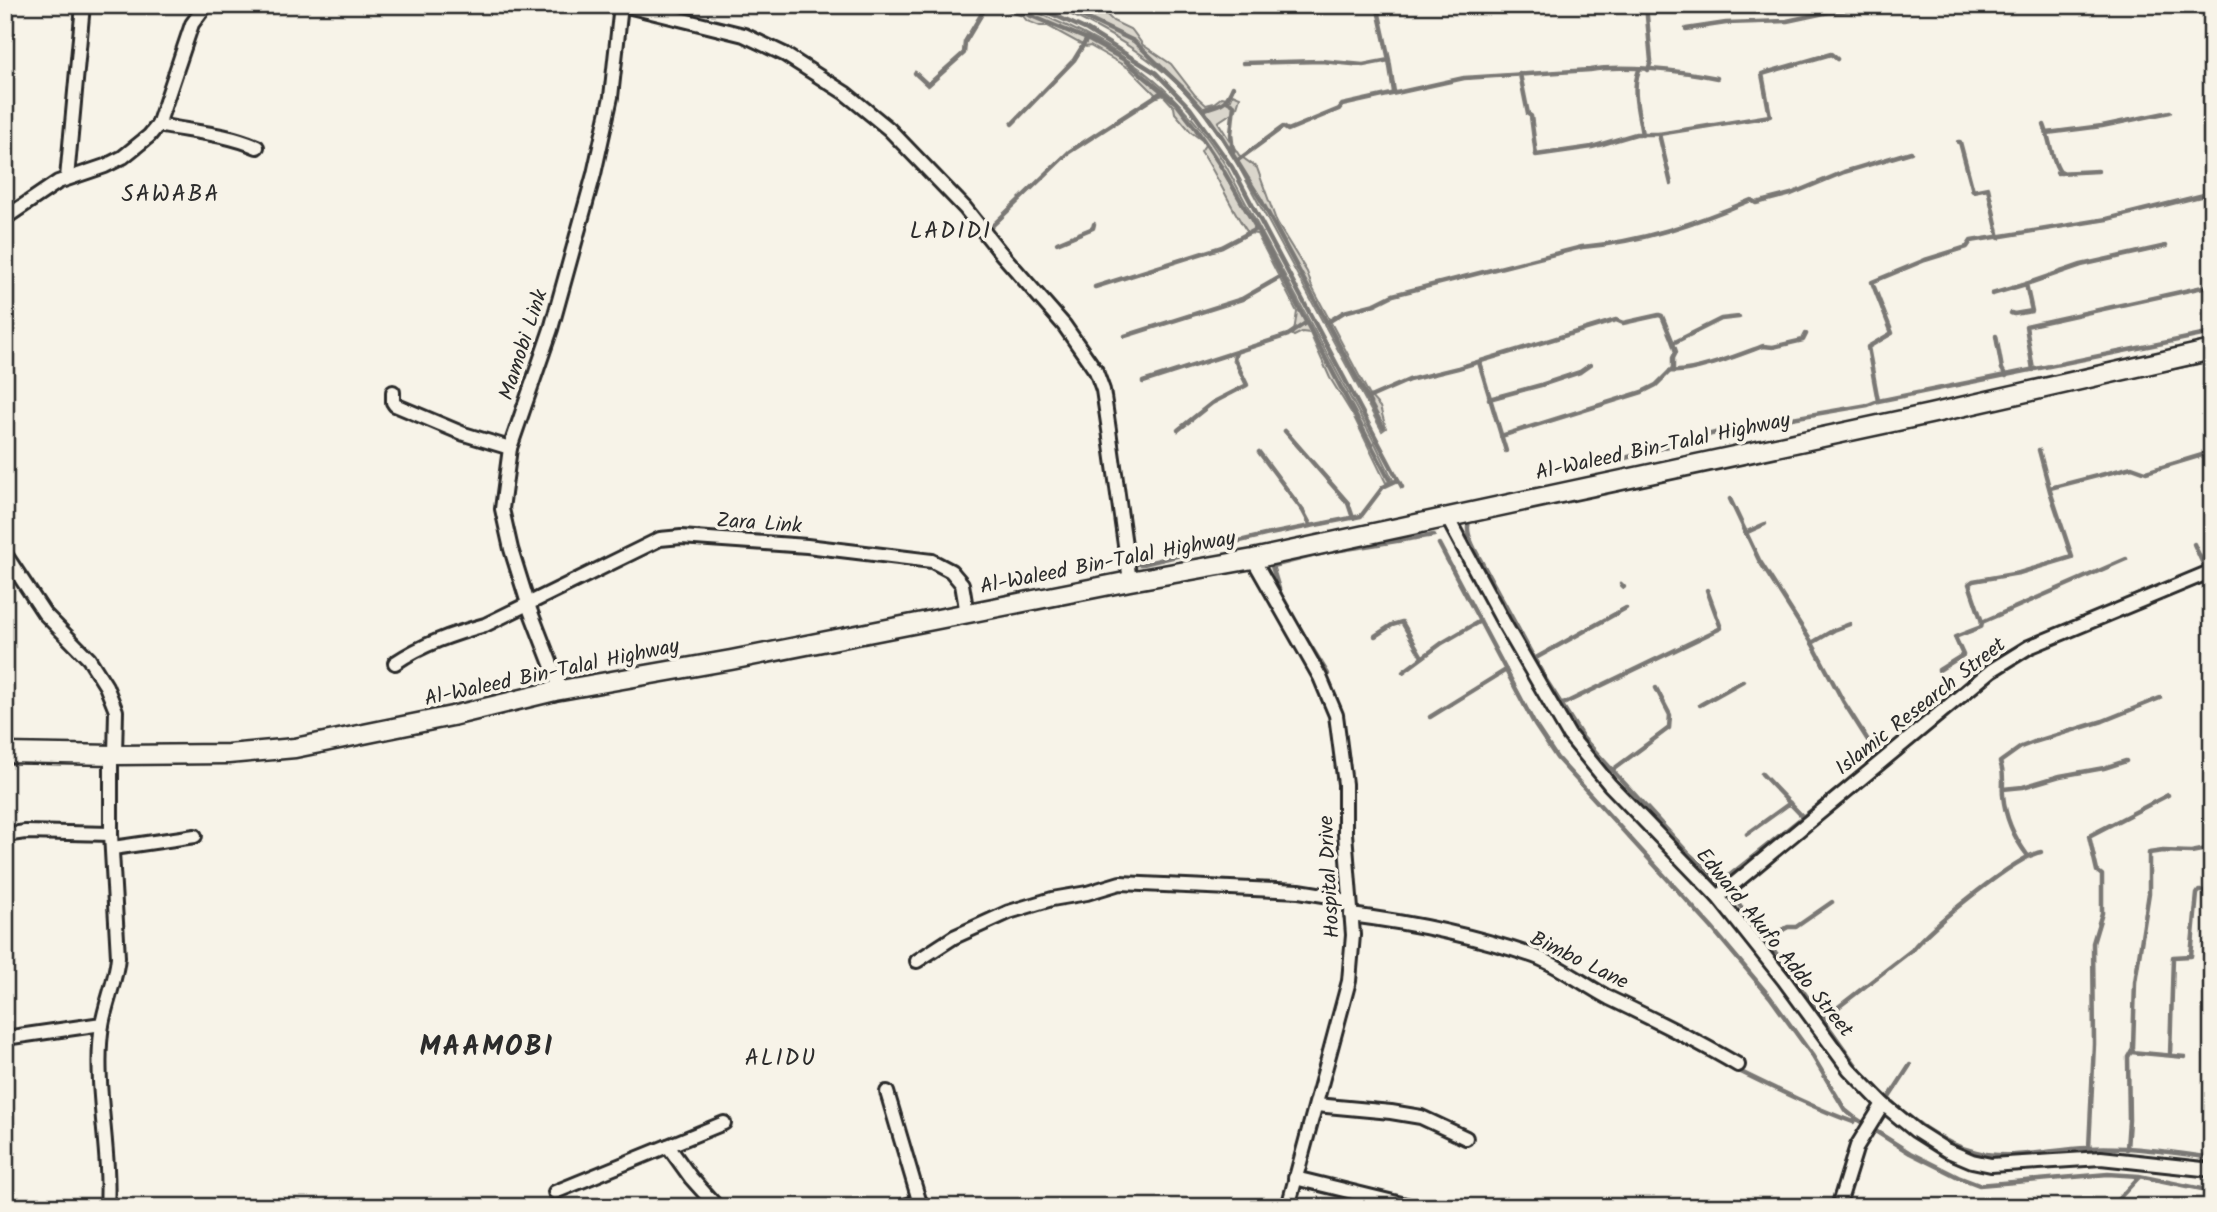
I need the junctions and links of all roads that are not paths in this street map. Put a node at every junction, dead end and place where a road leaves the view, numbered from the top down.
1 (83, 5) edge
2 (206, 5) edge
3 (622, 5) edge
4 (158, 125) junction
5 (257, 147) dead end
6 (67, 178) junction
7 (5, 218) edge
8 (2212, 350) edge
9 (393, 392) dead end
10 (510, 448) junction
11 (1447, 517) junction
12 (5, 554) edge
13 (1253, 559) junction
14 (2212, 571) edge
15 (1130, 581) junction
16 (528, 603) junction
17 (967, 614) junction
18 (395, 663) dead end
19 (561, 690) junction
20 (5, 753) edge
21 (113, 755) junction
22 (5, 835) edge
23 (195, 836) dead end
24 (112, 841) junction
25 (1718, 897) junction
26 (1350, 909) junction
27 (917, 961) dead end
28 (102, 1024) junction
29 (5, 1038) edge
30 (1738, 1065) dead end
31 (887, 1092) dead end
32 (1883, 1104) junction
33 (1316, 1105) junction
34 (724, 1123) dead end
35 (1466, 1138) dead end
36 (668, 1146) junction
37 (2212, 1170) edge
38 (1295, 1178) junction
39 (555, 1192) dead end
40 (921, 1204) edge
41 (107, 1207) edge
42 (717, 1207) edge
43 (901, 1207) edge
44 (1288, 1207) edge
45 (1414, 1207) edge
46 (1838, 1207) edge

1 - 6 street
2 - 4 street
3 - 10 street, Mamobi Link
3 - 15 street
4 - 5 street
4 - 6 street
6 - 7 street
8 - 11 street, Al-Waleed Bin-Talal Highway
9 - 10 street
10 - 16 street, Mamobi Link
11 - 13 street, Al-Waleed Bin-Talal Highway
11 - 25 street, Edward Akufo Addo Street
12 - 21 street
13 - 15 street, Al-Waleed Bin-Talal Highway
13 - 26 street, Hospital Drive
14 - 25 street, Islamic Research Street
15 - 17 street, Al-Waleed Bin-Talal Highway
16 - 17 street, Zara Link
16 - 18 street, Zara Link
16 - 19 street, Mamobi Link
17 - 19 street, Al-Waleed Bin-Talal Highway
19 - 21 street, Al-Waleed Bin-Talal Highway
20 - 21 street, Al-Waleed Bin-Talal Highway
21 - 24 street
22 - 24 street
23 - 24 street
24 - 28 street
25 - 32 street, Edward Akufo Addo Street
26 - 27 street, Bimbo Lane
26 - 30 street, Bimbo Lane
26 - 33 street, Hospital Drive
28 - 29 street
28 - 41 street
31 - 40 street
32 - 37 street, Edward Akufo Addo Street
32 - 46 street
33 - 35 street
33 - 38 street, Hospital Drive
34 - 36 street
36 - 39 street
36 - 42 street
38 - 44 street, Hospital Drive
38 - 45 street
40 - 43 street

